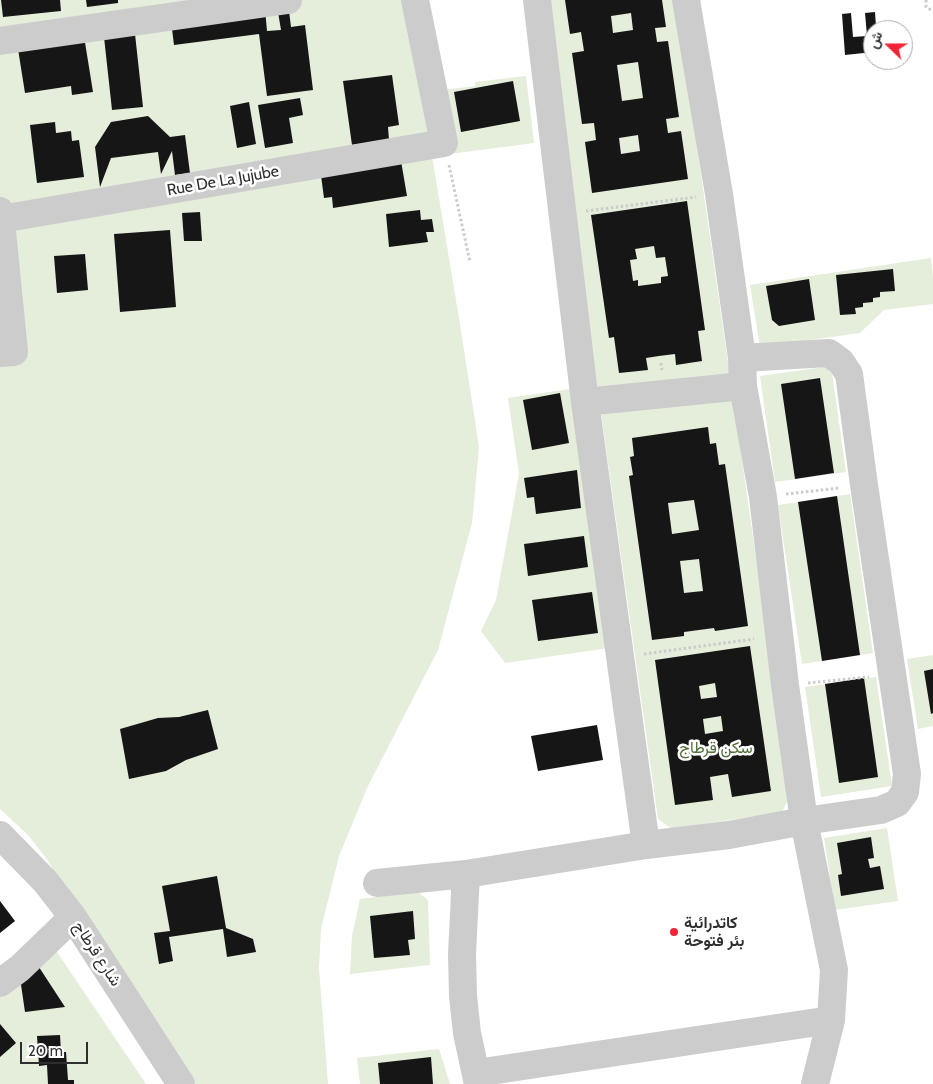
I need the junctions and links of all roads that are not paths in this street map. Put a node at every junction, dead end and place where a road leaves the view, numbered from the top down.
1 (288, 0) edge
2 (415, 0) edge
3 (537, 0) edge
4 (686, 0) edge
5 (0, 41) edge
6 (1, 215) edge
7 (0, 353) edge
8 (742, 358) junction
9 (743, 386) junction
10 (586, 402) junction
11 (804, 821) junction
12 (0, 835) edge
13 (646, 845) junction
14 (466, 874) junction
15 (377, 883) dead end
16 (73, 918) junction
17 (0, 984) edge
18 (831, 1020) junction
19 (477, 1078) edge
20 (181, 1084) edge
21 (815, 1084) edge

1 - 5 street
2 - 6 street, Rue De La Jujube
3 - 10 street
4 - 8 street
6 - 7 street
8 - 9 street
8 - 11 street
9 - 10 street
9 - 11 street
10 - 13 street
11 - 13 street
11 - 18 street
12 - 16 street, شارع قرطاج
13 - 14 street
14 - 15 street
14 - 19 street
16 - 17 street
16 - 20 street, شارع قرطاج
18 - 19 street
18 - 21 street

